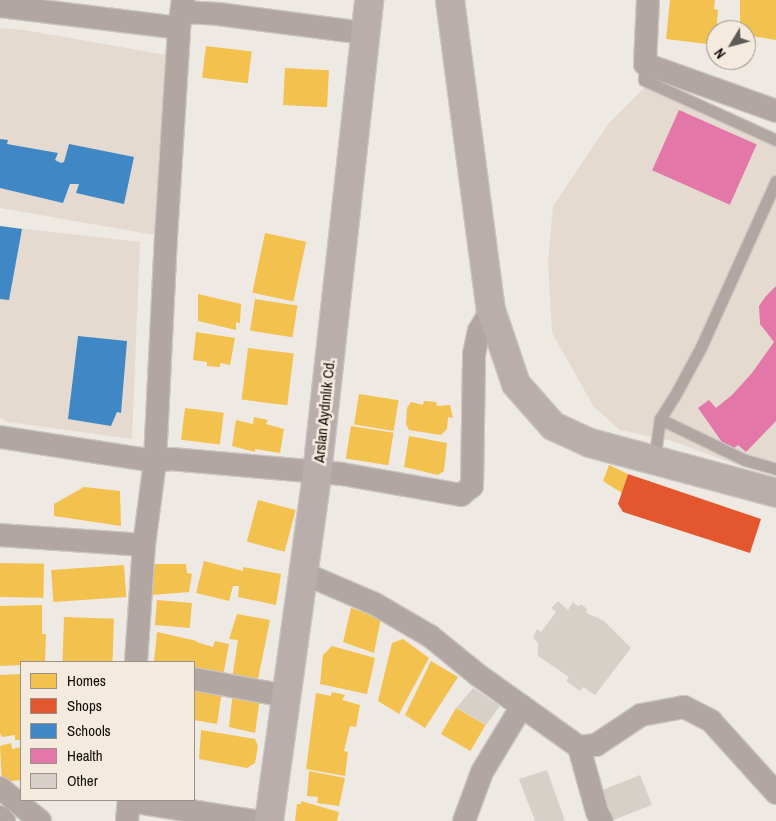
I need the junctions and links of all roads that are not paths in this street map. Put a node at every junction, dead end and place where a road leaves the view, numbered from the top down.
1 (369, 0) edge
2 (450, 0) edge
3 (648, 0) edge
4 (0, 6) edge
5 (181, 13) edge
6 (365, 33) junction
7 (645, 64) junction
8 (776, 110) edge
9 (776, 140) edge
10 (776, 181) edge
11 (491, 310) junction
12 (660, 419) junction
13 (0, 437) edge
14 (155, 460) junction
15 (654, 460) junction
16 (776, 469) edge
17 (317, 473) junction
18 (776, 493) edge
19 (0, 535) edge
20 (144, 545) junction
21 (303, 573) junction
22 (136, 661) edge
23 (195, 679) edge
24 (286, 696) junction
25 (522, 706) junction
26 (578, 747) junction
27 (776, 792) edge
28 (13, 796) edge
29 (128, 807) edge
30 (0, 817) edge
31 (4, 821) edge
32 (40, 821) edge
33 (254, 821) edge
34 (269, 821) edge
35 (464, 821) edge
36 (602, 821) edge

1 - 6 street, Arslan Aydınlık Cd.
2 - 11 street
3 - 7 street
4 - 5 street
5 - 6 street
5 - 14 street
6 - 17 street, Arslan Aydınlık Cd.
7 - 8 street
7 - 9 lane
10 - 12 lane
11 - 15 street
11 - 17 street
12 - 15 lane
12 - 16 lane
13 - 14 street
14 - 17 street
14 - 20 street
15 - 18 street
17 - 21 street, Arslan Aydınlık Cd.
19 - 20 street
20 - 22 street
21 - 24 street, Arslan Aydınlık Cd.
21 - 25 street
23 - 24 street
24 - 34 street, Arslan Aydınlık Cd.
25 - 26 street
25 - 35 street
26 - 27 street
26 - 36 street
28 - 32 street
29 - 33 street
30 - 31 street

